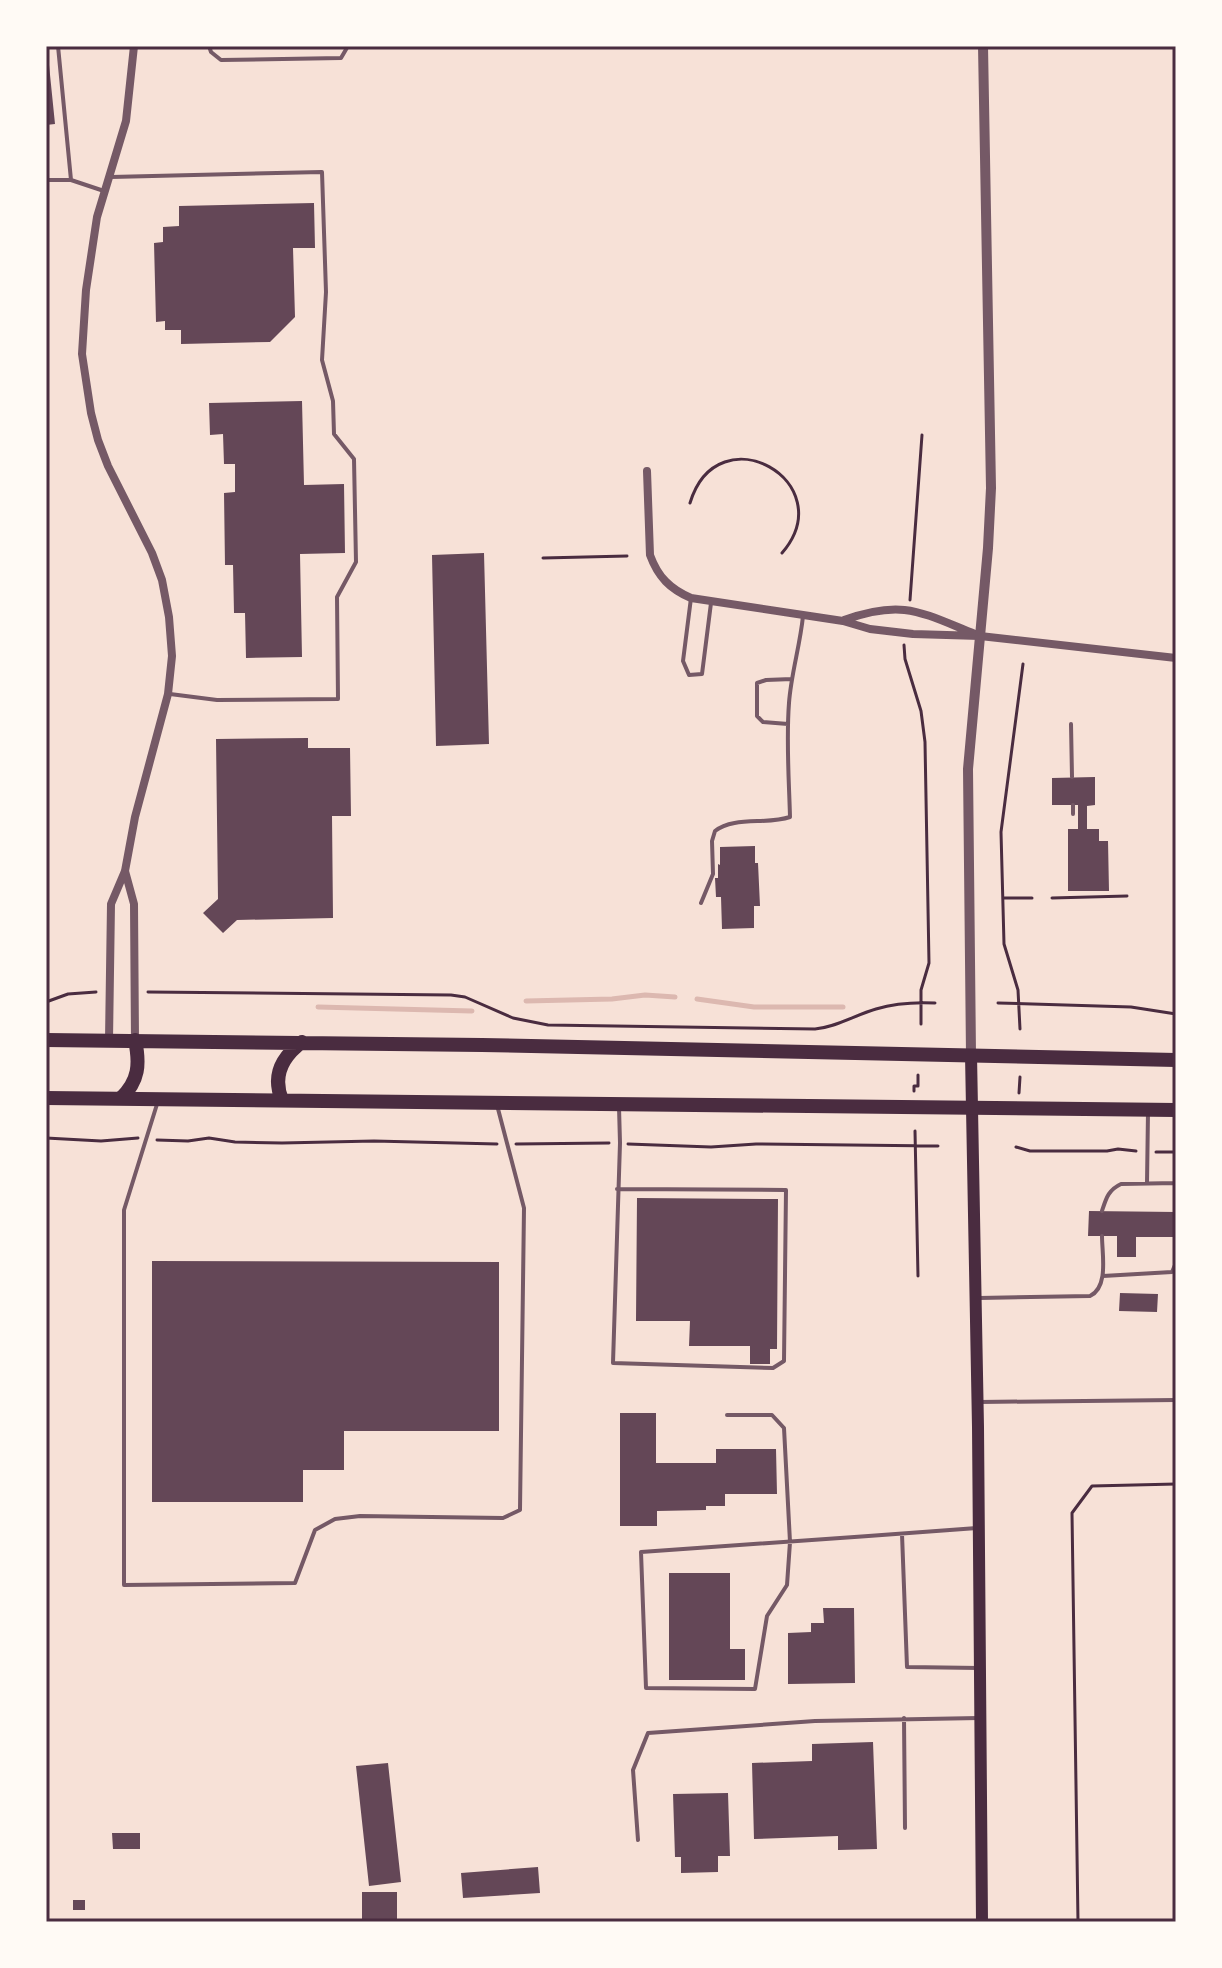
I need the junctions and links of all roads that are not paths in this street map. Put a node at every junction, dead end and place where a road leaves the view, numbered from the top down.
1 (58, 46) edge
2 (134, 46) edge
3 (209, 46) edge
4 (348, 46) edge
5 (983, 46) edge
6 (109, 177) junction
7 (46, 180) edge
8 (71, 180) junction
9 (104, 191) junction
10 (647, 471) dead end
11 (691, 598) junction
12 (711, 603) junction
13 (803, 616) junction
14 (843, 621) junction
15 (980, 636) junction
16 (1176, 658) edge
17 (792, 679) junction
18 (168, 694) junction
19 (788, 724) junction
20 (1071, 724) dead end
21 (1072, 777) dead end
22 (1073, 805) dead end
23 (1073, 814) dead end
24 (125, 871) junction
25 (701, 903) dead end
26 (46, 1040) edge
27 (109, 1040) junction
28 (135, 1040) junction
29 (302, 1042) junction
30 (971, 1055) junction
31 (1176, 1060) edge
32 (46, 1098) edge
33 (121, 1098) junction
34 (159, 1099) junction
35 (282, 1100) junction
36 (497, 1103) junction
37 (619, 1104) junction
38 (972, 1108) junction
39 (1148, 1110) junction
40 (1176, 1110) edge
41 (1176, 1163) edge
42 (1147, 1183) junction
43 (1176, 1183) edge
44 (617, 1189) junction
45 (1102, 1211) dead end
46 (1175, 1212) edge
47 (1102, 1236) dead end
48 (1175, 1237) edge
49 (1102, 1276) junction
50 (976, 1298) junction
51 (1176, 1400) edge
52 (978, 1402) junction
53 (727, 1415) dead end
54 (979, 1528) junction
55 (902, 1534) junction
56 (790, 1542) junction
57 (980, 1668) junction
58 (904, 1718) junction
59 (981, 1718) junction
60 (905, 1828) dead end
61 (638, 1840) dead end
62 (982, 1922) edge

1 - 8 lane
2 - 6 street
3 - 4 lane
5 - 15 street
6 - 9 street
6 - 18 lane
7 - 8 lane
8 - 9 lane
9 - 18 street
10 - 11 street
11 - 12 street
11 - 12 lane
12 - 13 street
13 - 14 street
13 - 17 lane
14 - 15 street
14 - 15 street
15 - 16 street
15 - 30 street
17 - 19 lane
17 - 19 lane
18 - 24 street
19 - 25 lane
20 - 21 lane
22 - 23 lane
24 - 27 street
24 - 28 street
26 - 27 main road
27 - 28 main road
28 - 29 main road
28 - 33 main road
29 - 30 main road
29 - 35 main road
30 - 31 main road
30 - 38 main road
32 - 33 main road
33 - 34 main road
34 - 35 main road
34 - 36 lane
35 - 36 main road
36 - 37 main road
37 - 38 main road
37 - 44 lane
38 - 39 main road
38 - 50 main road
39 - 40 main road
39 - 42 lane
41 - 43 lane
42 - 43 lane
42 - 45 lane
43 - 46 lane
44 - 44 lane
47 - 49 lane
48 - 49 lane
49 - 50 lane
50 - 52 main road
51 - 52 lane
52 - 54 main road
53 - 56 lane
54 - 55 lane
54 - 57 main road
55 - 56 lane
55 - 57 lane
56 - 56 lane
57 - 59 main road
58 - 59 lane
58 - 60 lane
58 - 61 lane
59 - 62 main road

